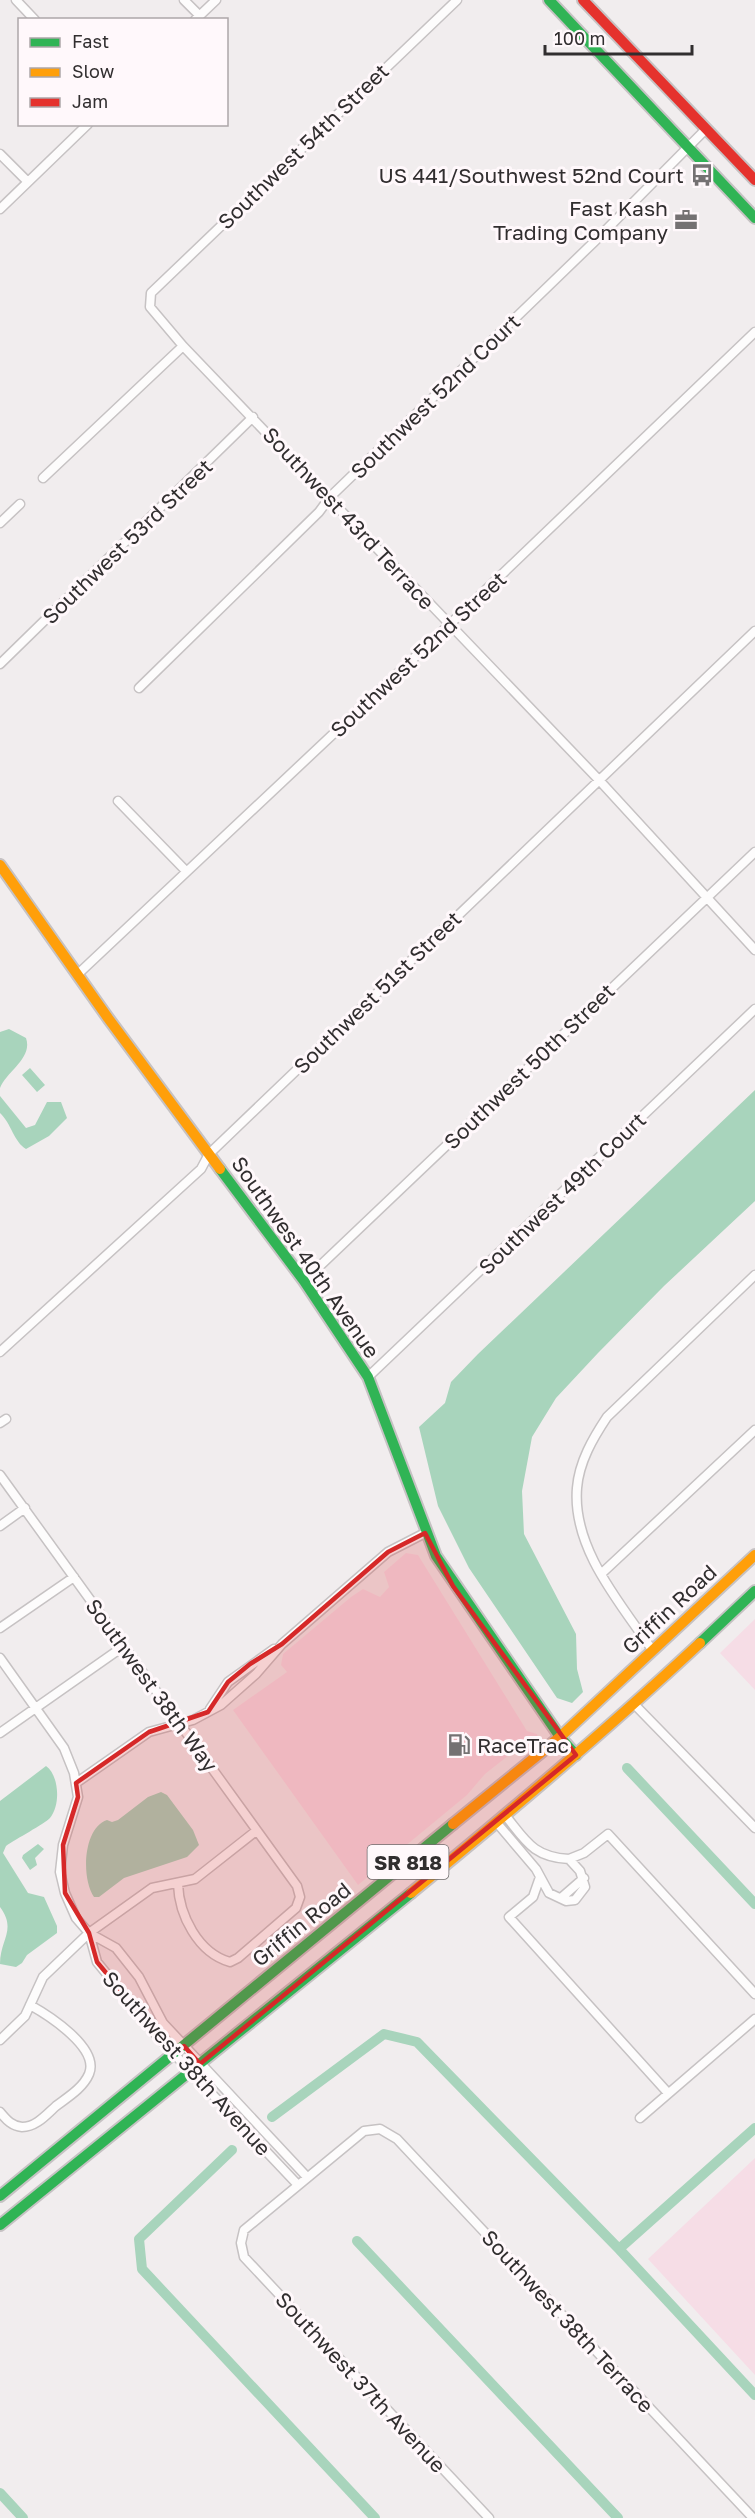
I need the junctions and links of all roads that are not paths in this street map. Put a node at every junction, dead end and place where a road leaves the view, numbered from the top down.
1 (16, 0) edge
2 (184, 0) edge
3 (216, 0) edge
4 (457, 0) edge
5 (549, 0) edge
6 (583, 0) edge
7 (197, 17) edge
8 (33, 18) edge
9 (86, 126) edge
10 (706, 129) junction
11 (688, 147) junction
12 (0, 154) edge
13 (755, 180) edge
14 (28, 182) junction
15 (0, 209) edge
16 (755, 218) edge
17 (151, 293) joint
18 (755, 332) edge
19 (183, 346) junction
20 (253, 417) junction
21 (43, 478) dead end
22 (330, 497) junction
23 (20, 504) dead end
24 (0, 523) edge
25 (450, 625) junction
26 (755, 631) edge
27 (0, 664) edge
28 (139, 688) dead end
29 (599, 780) junction
30 (118, 801) dead end
31 (755, 852) edge
32 (0, 865) edge
33 (186, 871) junction
34 (706, 898) junction
35 (755, 950) edge
36 (78, 974) junction
37 (755, 1009) edge
38 (209, 1154) junction
39 (755, 1275) edge
40 (304, 1281) junction
41 (0, 1352) edge
42 (368, 1377) junction
43 (755, 1430) edge
44 (0, 1475) edge
45 (25, 1508) junction
46 (0, 1526) edge
47 (425, 1533) junction
48 (755, 1555) edge
49 (602, 1574) junction
50 (74, 1577) junction
51 (755, 1591) edge
52 (0, 1628) edge
53 (124, 1646) junction
54 (653, 1651) junction
55 (0, 1658) edge
56 (634, 1704) junction
57 (36, 1707) junction
58 (181, 1724) junction
59 (0, 1733) edge
60 (560, 1737) junction
61 (576, 1755) junction
62 (76, 1783) junction
63 (501, 1819) junction
64 (755, 1828) edge
65 (256, 1831) junction
66 (584, 1853) junction
67 (568, 1859) junction
68 (582, 1874) junction
69 (540, 1877) junction
70 (178, 1884) junction
71 (549, 1893) junction
72 (533, 1897) junction
73 (89, 1933) junction
74 (755, 1994) edge
75 (30, 2005) junction
76 (755, 2019) edge
77 (0, 2040) edge
78 (184, 2046) junction
79 (174, 2054) junction
80 (200, 2064) junction
81 (190, 2072) junction
82 (668, 2093) junction
83 (0, 2112) edge
84 (640, 2118) dead end
85 (307, 2177) junction
86 (298, 2185) junction
87 (0, 2196) edge
88 (0, 2225) edge
89 (489, 2518) edge
90 (753, 2518) edge

1 - 8 street
2 - 7 street
3 - 7 street
4 - 17 street, Southwest 54th Street
5 - 11 main road
6 - 10 main road
9 - 14 street
10 - 11 street, Southwest 52nd Court
10 - 13 main road
11 - 16 main road
11 - 22 street, Southwest 52nd Court
12 - 14 street
14 - 15 street
17 - 19 street, Southwest 43rd Terrace
18 - 25 street, Southwest 52nd Street
19 - 20 street, Southwest 43rd Terrace
19 - 21 street
20 - 22 street, Southwest 43rd Terrace
20 - 27 street, Southwest 53rd Street
22 - 25 street, Southwest 43rd Terrace
22 - 28 street, Southwest 52nd Court
23 - 24 street
25 - 29 street, Southwest 43rd Terrace
25 - 33 street, Southwest 52nd Street
26 - 29 street, Southwest 51st Street
29 - 34 street, Southwest 43rd Terrace
29 - 38 street, Southwest 51st Street
30 - 33 street
31 - 34 street, Southwest 50th Street
32 - 36 main road, Southwest 40th Avenue
33 - 36 street, Southwest 52nd Street
34 - 35 street, Southwest 43rd Terrace
34 - 40 street, Southwest 50th Street
36 - 38 main road, Southwest 40th Avenue
37 - 42 street, Southwest 49th Court
38 - 40 main road, Southwest 40th Avenue
38 - 41 street, Southwest 51st Street
39 - 49 street
40 - 42 main road, Southwest 40th Avenue
42 - 47 main road, Southwest 40th Avenue
43 - 49 street
44 - 45 street, Southwest 38th Way
45 - 46 street
45 - 50 street, Southwest 38th Way
47 - 58 street
47 - 60 main road, Southwest 40th Avenue
48 - 54 main road, Griffin Road / SR 818
49 - 54 street
50 - 52 street
50 - 53 street, Southwest 38th Way
51 - 56 main road, SR 818
53 - 57 street
53 - 58 street, Southwest 38th Way
54 - 60 main road, Griffin Road / SR 818
55 - 57 street, Southwest 38th Avenue
56 - 61 main road, SR 818
56 - 64 street
57 - 59 street
57 - 62 street, Southwest 38th Avenue
58 - 62 street
58 - 65 street, Southwest 38th Way
60 - 61 main road, Southwest 40th Avenue
60 - 78 main road, Griffin Road / SR 818
61 - 63 main road, SR 818
62 - 73 street, Southwest 38th Avenue
63 - 67 street
63 - 69 street
63 - 80 main road, SR 818
65 - 70 street
65 - 70 street, Southwest 38th Way
66 - 67 street
66 - 68 street
66 - 74 street
67 - 68 street
68 - 71 street
69 - 71 street
69 - 72 street
70 - 73 street
71 - 72 street
72 - 82 street
73 - 75 street
73 - 78 street, Southwest 38th Avenue
73 - 79 street, Southwest 38th Avenue
75 - 77 street
75 - 83 street
76 - 82 street
78 - 79 main road, Griffin Road / SR 818
78 - 80 street, Southwest 38th Avenue
79 - 81 street, Southwest 38th Avenue
79 - 87 main road, Griffin Road / SR 818
80 - 81 main road, SR 818
80 - 85 street, Southwest 38th Avenue
81 - 86 street, Southwest 38th Avenue
81 - 88 main road, SR 818
82 - 84 street
85 - 86 street
85 - 90 street, Southwest 38th Terrace
86 - 89 street, Southwest 37th Avenue

